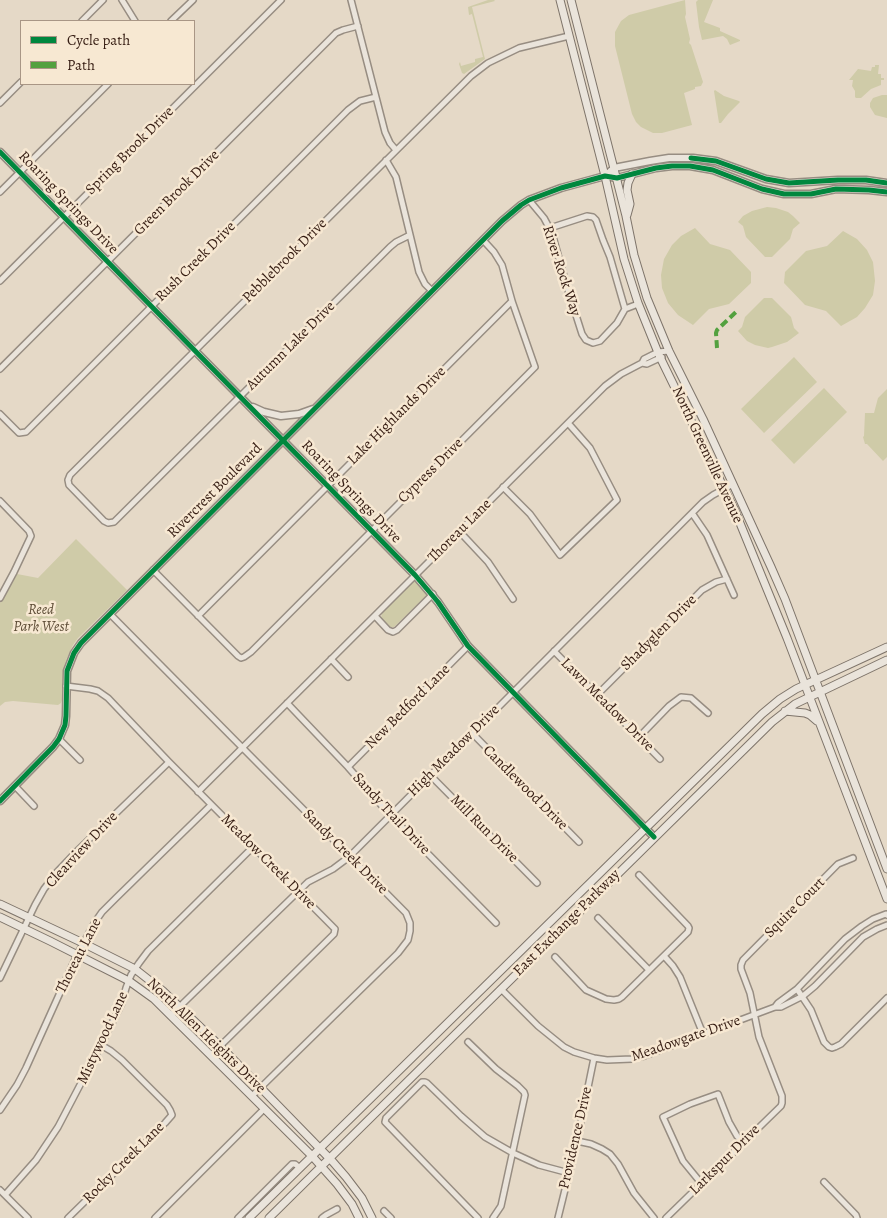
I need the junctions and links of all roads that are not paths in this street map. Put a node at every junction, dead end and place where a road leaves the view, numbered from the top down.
1 (103, 0) edge
2 (122, 0) edge
3 (193, 0) edge
4 (281, 0) edge
5 (351, 0) edge
6 (560, 0) edge
7 (571, 0) edge
8 (83, 20) edge
9 (134, 20) edge
10 (172, 20) edge
11 (358, 26) junction
12 (579, 33) junction
13 (569, 36) junction
14 (20, 83) edge
15 (195, 83) edge
16 (107, 85) edge
17 (193, 85) edge
18 (376, 96) junction
19 (0, 103) edge
20 (396, 150) junction
21 (0, 152) edge
22 (386, 160) junction
23 (614, 168) junction
24 (20, 172) junction
25 (632, 174) junction
26 (605, 176) junction
27 (617, 178) junction
28 (887, 183) edge
29 (0, 192) edge
30 (887, 192) edge
31 (529, 200) junction
32 (626, 216) junction
33 (64, 217) junction
34 (550, 228) junction
35 (410, 235) junction
36 (483, 240) junction
37 (108, 262) junction
38 (0, 281) edge
39 (432, 291) junction
40 (512, 301) junction
41 (638, 304) junction
42 (151, 306) junction
43 (625, 308) junction
44 (195, 351) junction
45 (669, 351) junction
46 (659, 355) junction
47 (0, 369) edge
48 (240, 396) junction
49 (247, 404) junction
50 (316, 407) junction
51 (0, 414) edge
52 (568, 423) junction
53 (283, 441) junction
54 (733, 484) junction
55 (327, 486) junction
56 (503, 487) junction
57 (725, 489) junction
58 (0, 501) edge
59 (692, 513) junction
60 (110, 523) joint
61 (371, 531) junction
62 (459, 532) junction
63 (153, 570) junction
64 (415, 576) junction
65 (727, 579) junction
66 (432, 594) junction
67 (734, 595) dead end
68 (0, 598) edge
69 (513, 599) dead end
70 (785, 599) junction
71 (773, 603) junction
72 (110, 614) junction
73 (198, 616) junction
74 (375, 616) junction
75 (468, 646) junction
76 (887, 647) edge
77 (554, 651) junction
78 (331, 659) junction
79 (887, 660) edge
80 (348, 677) dead end
81 (815, 680) junction
82 (804, 685) junction
83 (66, 686) junction
84 (513, 692) junction
85 (820, 692) junction
86 (597, 695) junction
87 (809, 697) junction
88 (287, 703) junction
89 (786, 711) junction
90 (708, 713) dead end
91 (819, 724) junction
92 (472, 733) junction
93 (639, 737) junction
94 (59, 739) junction
95 (242, 748) junction
96 (726, 749) junction
97 (734, 758) junction
98 (660, 759) dead end
99 (80, 760) dead end
100 (169, 762) junction
101 (348, 767) junction
102 (430, 775) junction
103 (15, 786) junction
104 (198, 792) junction
105 (860, 798) junction
106 (0, 801) edge
107 (849, 802) junction
108 (211, 805) junction
109 (34, 806) dead end
110 (390, 815) junction
111 (646, 828) junction
112 (654, 837) junction
113 (579, 842) dead end
114 (253, 847) junction
115 (349, 857) junction
116 (853, 858) dead end
117 (887, 869) edge
118 (639, 875) dead end
119 (537, 884) dead end
120 (297, 892) junction
121 (887, 899) edge
122 (0, 904) edge
123 (887, 914) edge
124 (0, 917) edge
125 (29, 917) junction
126 (598, 918) dead end
127 (496, 923) dead end
128 (887, 925) edge
129 (23, 928) junction
130 (83, 943) junction
131 (78, 955) junction
132 (664, 956) junction
133 (555, 958) dead end
134 (135, 970) junction
135 (649, 970) junction
136 (0, 978) edge
137 (492, 979) junction
138 (129, 981) junction
139 (501, 988) junction
140 (797, 989) junction
141 (803, 996) junction
142 (887, 998) edge
143 (180, 1006) junction
144 (775, 1007) junction
145 (171, 1015) junction
146 (754, 1015) junction
147 (703, 1034) junction
148 (468, 1042) dead end
149 (101, 1045) junction
150 (220, 1046) junction
151 (211, 1055) junction
152 (594, 1058) junction
153 (406, 1064) junction
154 (415, 1073) junction
155 (388, 1081) junction
156 (260, 1088) junction
157 (398, 1090) junction
158 (252, 1096) junction
159 (264, 1109) junction
160 (0, 1110) edge
161 (577, 1141) junction
162 (743, 1142) junction
163 (320, 1148) junction
164 (513, 1153) junction
165 (312, 1156) junction
166 (329, 1158) junction
167 (321, 1166) junction
168 (300, 1168) junction
169 (569, 1173) junction
170 (824, 1182) dead end
171 (701, 1184) junction
172 (0, 1190) edge
173 (5, 1195) junction
174 (337, 1209) dead end
175 (384, 1211) dead end
176 (28, 1218) edge
177 (68, 1218) edge
178 (155, 1218) edge
179 (238, 1218) edge
180 (249, 1218) edge
181 (269, 1218) edge
182 (322, 1218) edge
183 (359, 1218) edge
184 (372, 1218) edge
185 (391, 1218) edge
186 (478, 1218) edge
187 (493, 1218) edge
188 (558, 1218) edge
189 (654, 1218) edge
190 (666, 1218) edge
191 (857, 1218) edge

1 - 8 street
2 - 9 street
3 - 10 street
4 - 15 street, Spring Brook Drive
5 - 11 street
6 - 13 main road, North Greenville Avenue
7 - 12 main road, North Greenville Avenue
11 - 18 street
11 - 37 street, Green Brook Drive
12 - 13 main road
12 - 23 main road, North Greenville Avenue
13 - 20 street, Pebblebrook Drive
13 - 26 main road, North Greenville Avenue
14 - 19 street
16 - 24 street
17 - 33 street, Spring Brook Drive
18 - 20 street
18 - 42 street, Rush Creek Drive
20 - 22 street, Pebblebrook Drive
21 - 24 street, Roaring Springs Drive
22 - 35 street
22 - 44 street, Pebblebrook Drive
23 - 26 street, Rivercrest Boulevard
23 - 27 main road, North Greenville Avenue
23 - 28 street, Rivercrest Boulevard
24 - 29 street
24 - 33 street, Roaring Springs Drive
25 - 27 street, Rivercrest Boulevard
25 - 30 street, Rivercrest Boulevard
25 - 32 main road
26 - 27 street, Rivercrest Boulevard
26 - 31 street, Rivercrest Boulevard
26 - 41 main road, North Greenville Avenue
27 - 32 main road, North Greenville Avenue
31 - 34 street, River Rock Way
31 - 36 street, Rivercrest Boulevard
32 - 45 main road, North Greenville Avenue
33 - 37 street, Roaring Springs Drive
33 - 38 street, Spring Brook Drive
34 - 43 street
34 - 43 street, River Rock Way
35 - 39 street
35 - 48 street, Autumn Lake Drive
36 - 39 street, Rivercrest Boulevard
36 - 40 street
37 - 42 street, Roaring Springs Drive
37 - 47 street, Green Brook Drive
39 - 50 street, Rivercrest Boulevard
40 - 55 street, Lake Highlands Drive
40 - 61 street, Cypress Drive
41 - 43 street
41 - 46 main road, North Greenville Avenue
42 - 44 street, Roaring Springs Drive
42 - 51 street, Rush Creek Drive
44 - 48 street, Roaring Springs Drive
44 - 60 street, Pebblebrook Drive
45 - 46 street, Thoreau Lane
45 - 54 main road, North Greenville Avenue
46 - 52 street, Thoreau Lane
46 - 57 main road, North Greenville Avenue
48 - 49 street, Roaring Springs Drive
48 - 60 street, Autumn Lake Drive
49 - 50 street
49 - 53 street, Roaring Springs Drive
50 - 53 street, Rivercrest Boulevard
52 - 56 street, Thoreau Lane
52 - 56 street
53 - 55 street, Roaring Springs Drive
53 - 63 street, Rivercrest Boulevard
54 - 57 street, High Meadow Drive
54 - 70 main road, North Greenville Avenue
55 - 61 street, Roaring Springs Drive
55 - 73 street, Lake Highlands Drive
56 - 62 street, Thoreau Lane
57 - 59 street, High Meadow Drive
57 - 71 main road, North Greenville Avenue
58 - 68 street
59 - 65 street
59 - 77 street, High Meadow Drive
61 - 64 street, Roaring Springs Drive
61 - 73 street, Cypress Drive
62 - 64 street, Thoreau Lane
62 - 69 street
63 - 72 street, Rivercrest Boulevard
63 - 73 street
64 - 66 street, Roaring Springs Drive
64 - 74 street, Thoreau Lane
65 - 67 street
65 - 86 street, Shadyglen Drive
66 - 74 street
66 - 75 street, Roaring Springs Drive
70 - 71 main road
70 - 81 main road, North Greenville Avenue
71 - 82 main road, North Greenville Avenue
72 - 83 street, Rivercrest Boulevard
72 - 95 street, Sandy Creek Drive
74 - 78 street, Thoreau Lane
75 - 84 street, Roaring Springs Drive
75 - 101 street, New Bedford Lane
76 - 81 main road, East Exchange Parkway
77 - 84 street, High Meadow Drive
77 - 86 street, Lawn Meadow Drive
78 - 80 street
78 - 88 street, Thoreau Lane
79 - 85 main road, East Exchange Parkway
81 - 82 main road, East Exchange Parkway
81 - 85 main road, North Greenville Avenue
82 - 87 main road, North Greenville Avenue
82 - 96 main road, East Exchange Parkway
83 - 94 street, Rivercrest Boulevard
83 - 100 street, Meadow Creek Drive
84 - 92 street, High Meadow Drive
84 - 111 street, Roaring Springs Drive
85 - 87 main road, East Exchange Parkway
85 - 105 main road, North Greenville Avenue
86 - 93 street, Lawn Meadow Drive
87 - 89 main road, East Exchange Parkway
87 - 91 main road, North Greenville Avenue
88 - 95 street, Thoreau Lane
88 - 101 street, Sandy Trail Drive
89 - 91 main road
89 - 97 main road, East Exchange Parkway
90 - 93 street
91 - 107 main road, North Greenville Avenue
92 - 102 street, High Meadow Drive
92 - 113 street, Candlewood Drive
93 - 98 street, Lawn Meadow Drive
94 - 99 street
94 - 103 street, Rivercrest Boulevard
95 - 104 street, Thoreau Lane
95 - 115 street, Sandy Creek Drive
96 - 97 main road
96 - 111 main road, East Exchange Parkway
97 - 112 main road, East Exchange Parkway
100 - 104 street, Meadow Creek Drive
100 - 125 street, Clearview Drive
101 - 110 street, Sandy Trail Drive
102 - 110 street, High Meadow Drive
102 - 119 street, Mill Run Drive
103 - 106 street, Rivercrest Boulevard
103 - 109 street
104 - 108 street, Meadow Creek Drive
105 - 107 main road
105 - 117 main road, North Greenville Avenue
107 - 121 main road, North Greenville Avenue
108 - 114 street, Meadow Creek Drive
108 - 130 street, Thoreau Lane
110 - 115 street, High Meadow Drive
110 - 127 street, Sandy Trail Drive
111 - 112 street, Roaring Springs Drive
111 - 137 main road, East Exchange Parkway
112 - 139 main road, East Exchange Parkway
114 - 120 street, Meadow Creek Drive
114 - 134 street, Mistywood Lane
115 - 120 street, High Meadow Drive
115 - 156 street, Sandy Creek Drive
116 - 146 street, Squire Court
118 - 132 street
120 - 143 street, High Meadow Drive
120 - 150 street, Meadow Creek Drive
122 - 125 main road, North Allen Heights Drive
123 - 140 street, Meadowgate Drive
124 - 129 main road, North Allen Heights Drive
125 - 129 street, Clearview Drive
125 - 130 main road, North Allen Heights Drive
126 - 135 street
128 - 141 street, Meadowgate Drive
129 - 131 main road, North Allen Heights Drive
129 - 136 street, Clearview Drive
130 - 131 street, Thoreau Lane
130 - 134 main road, North Allen Heights Drive
131 - 138 main road, North Allen Heights Drive
131 - 160 street, Thoreau Lane
132 - 135 street
132 - 147 street
133 - 135 street
134 - 138 street, Mistywood Lane
134 - 143 main road, North Allen Heights Drive
137 - 139 main road
137 - 153 main road, East Exchange Parkway
138 - 145 main road, North Allen Heights Drive
138 - 149 street, Mistywood Lane
139 - 152 street, Meadowgate Drive
139 - 154 main road, East Exchange Parkway
140 - 141 street
140 - 144 street, Meadowgate Drive
141 - 142 street
141 - 144 street, Meadowgate Drive
143 - 145 street, High Meadow Drive
143 - 150 main road, North Allen Heights Drive
144 - 146 street, Meadowgate Drive
145 - 151 main road, North Allen Heights Drive
146 - 147 street, Meadowgate Drive
146 - 162 street, Larkspur Drive
147 - 152 street, Meadowgate Drive
148 - 164 street
149 - 173 street, Mistywood Lane
149 - 177 street, Rocky Creek Lane
150 - 151 street, Meadow Creek Drive
150 - 156 main road, North Allen Heights Drive
151 - 158 main road, North Allen Heights Drive
152 - 161 street, Providence Drive
153 - 154 main road
153 - 155 main road, East Exchange Parkway
154 - 157 main road, East Exchange Parkway
155 - 157 main road
155 - 163 main road, East Exchange Parkway
156 - 158 street, Sandy Creek Drive
156 - 163 main road, North Allen Heights Drive
157 - 166 main road, East Exchange Parkway
158 - 159 main road, North Allen Heights Drive
159 - 165 main road, North Allen Heights Drive
159 - 178 street
161 - 169 street, Providence Drive
161 - 189 street
162 - 171 street, Larkspur Drive
162 - 171 street
163 - 165 main road, East Exchange Parkway
163 - 166 main road, North Allen Heights Drive
164 - 169 street
164 - 186 street
164 - 187 street
165 - 167 main road, North Allen Heights Drive
165 - 168 main road, East Exchange Parkway
166 - 167 main road, East Exchange Parkway
166 - 184 main road, North Allen Heights Drive
167 - 181 main road, East Exchange Parkway
167 - 183 main road, North Allen Heights Drive
168 - 179 street, East Exchange Parkway
168 - 180 main road, East Exchange Parkway
169 - 188 street, Providence Drive
170 - 191 street
171 - 190 street, Larkspur Drive
172 - 173 street
173 - 176 street
174 - 182 street
175 - 185 street

